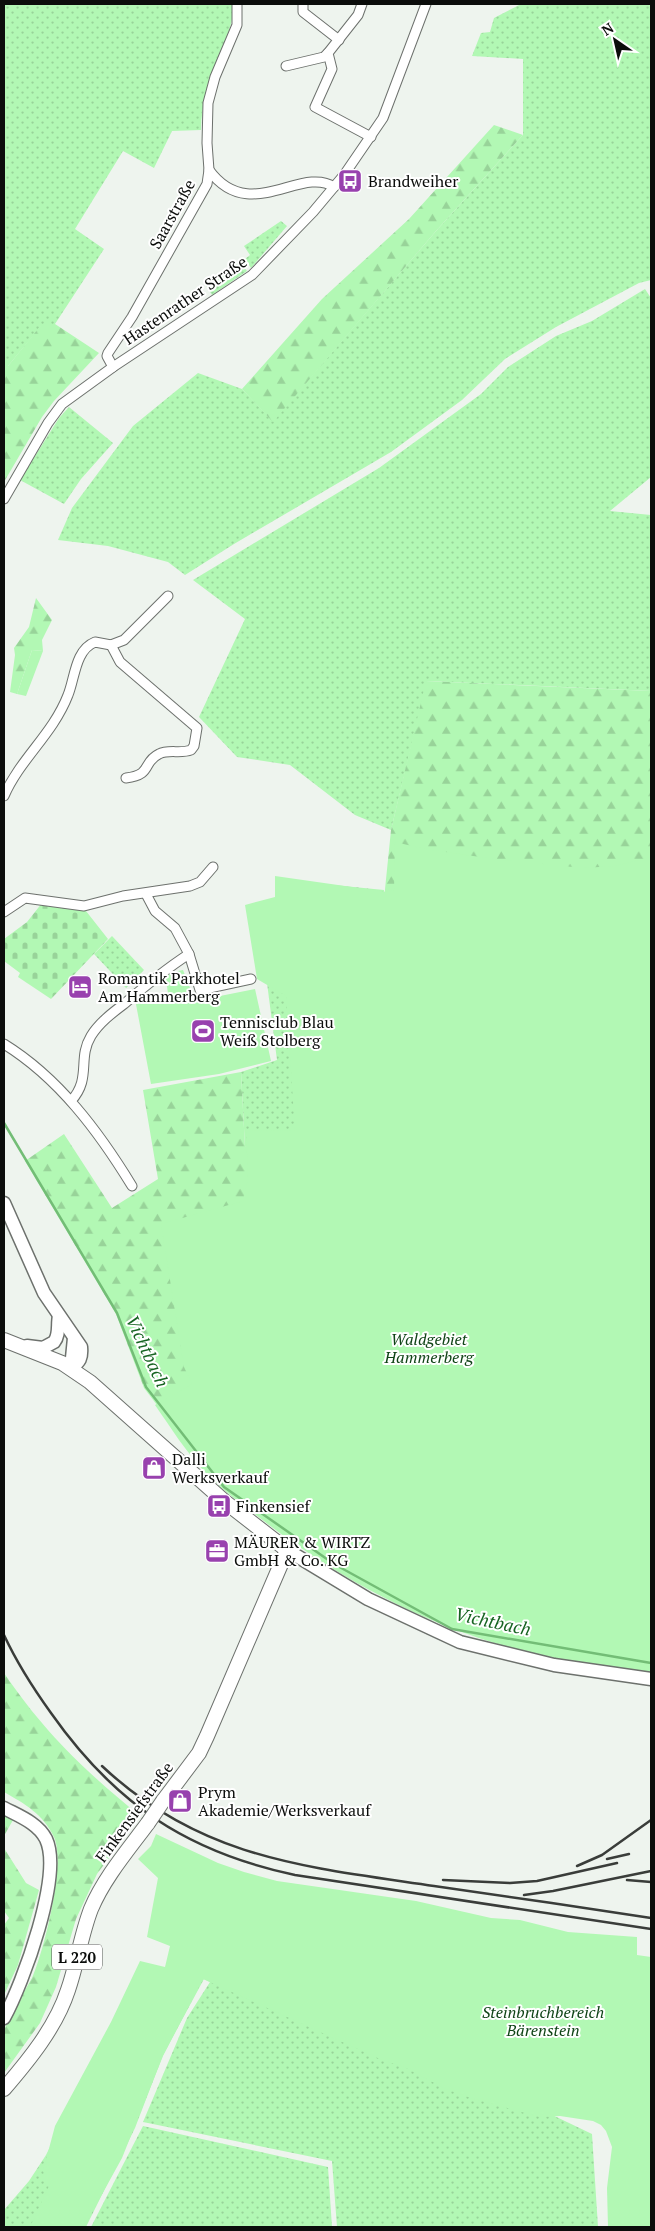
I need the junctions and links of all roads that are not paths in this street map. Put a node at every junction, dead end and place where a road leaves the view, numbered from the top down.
1 (237, 4) edge
2 (303, 4) edge
3 (362, 4) edge
4 (426, 4) edge
5 (338, 40) junction
6 (328, 53) junction
7 (286, 66) dead end
8 (371, 137) junction
9 (209, 170) junction
10 (334, 187) junction
11 (113, 367) junction
12 (4, 499) edge
13 (168, 596) dead end
14 (110, 645) junction
15 (126, 778) dead end
16 (4, 796) edge
17 (213, 867) dead end
18 (146, 894) junction
19 (4, 912) edge
20 (189, 954) junction
21 (251, 979) dead end
22 (4, 1044) edge
23 (71, 1101) junction
24 (132, 1186) dead end
25 (4, 1203) edge
26 (58, 1316) junction
27 (4, 1340) edge
28 (19, 1346) junction
29 (71, 1368) junction
30 (286, 1550) junction
31 (651, 1680) edge
32 (4, 1808) edge
33 (4, 2018) edge
34 (4, 2089) edge

1 - 9 street, Saarstraße
2 - 5 street
3 - 5 street
4 - 8 street, Hastenrather Straße
5 - 6 street
6 - 7 street
6 - 8 street
8 - 10 street, Hastenrather Straße
9 - 10 street
9 - 11 street, Saarstraße
10 - 11 street, Hastenrather Straße
11 - 12 street, Hastenrather Straße
13 - 14 street
14 - 15 street
14 - 16 street
17 - 18 street
18 - 19 street
18 - 20 street
20 - 21 street
20 - 23 street
22 - 23 street
23 - 24 street
25 - 26 street
26 - 28 street
26 - 29 street
27 - 28 main road
28 - 29 main road
29 - 30 main road
30 - 31 street
30 - 34 main road, Finkensiefstraße / L 220, bridge
32 - 33 street

